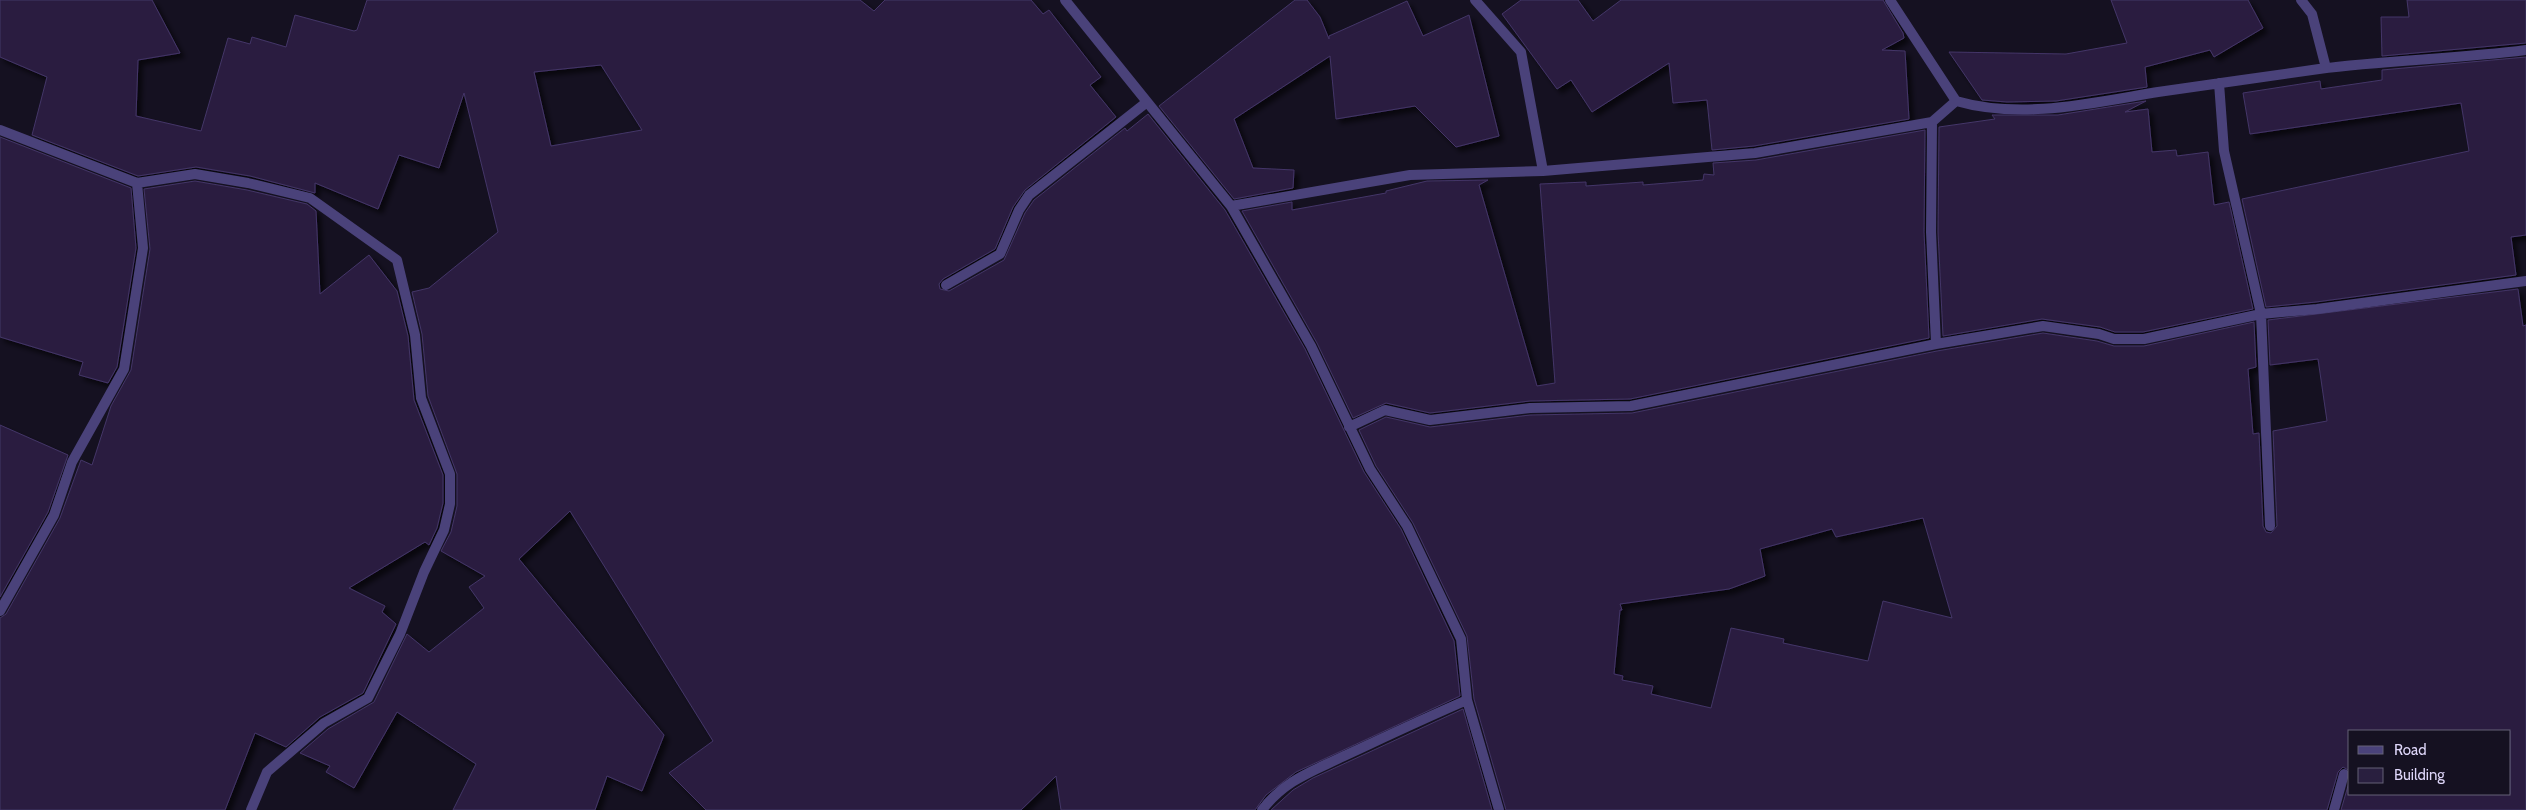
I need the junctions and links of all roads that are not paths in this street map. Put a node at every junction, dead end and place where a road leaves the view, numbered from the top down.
1 (1065, 0) edge
2 (1475, 0) edge
3 (1890, 0) edge
4 (2301, 0) edge
5 (2526, 50) edge
6 (2326, 68) junction
7 (2219, 83) junction
8 (1147, 102) junction
9 (1956, 102) junction
10 (1932, 122) junction
11 (0, 130) edge
12 (1543, 171) junction
13 (137, 183) junction
14 (1231, 206) junction
15 (2526, 281) edge
16 (946, 285) dead end
17 (2262, 314) junction
18 (1936, 344) junction
19 (1349, 427) junction
20 (2270, 526) dead end
21 (0, 611) edge
22 (1467, 700) junction
23 (2344, 774) dead end
24 (251, 810) edge
25 (1262, 810) edge
26 (1499, 810) edge
27 (2334, 810) edge

1 - 8 street
2 - 12 street
3 - 9 street
4 - 6 street
5 - 6 street
6 - 7 street
7 - 9 street
7 - 17 street
8 - 14 street
8 - 16 street
9 - 10 street
10 - 12 street
10 - 18 street
11 - 13 street
12 - 14 street
13 - 21 street
13 - 24 street
14 - 19 street
15 - 17 street
17 - 18 street
17 - 20 street
18 - 19 street
19 - 22 street
22 - 25 street
22 - 26 street
23 - 27 street

